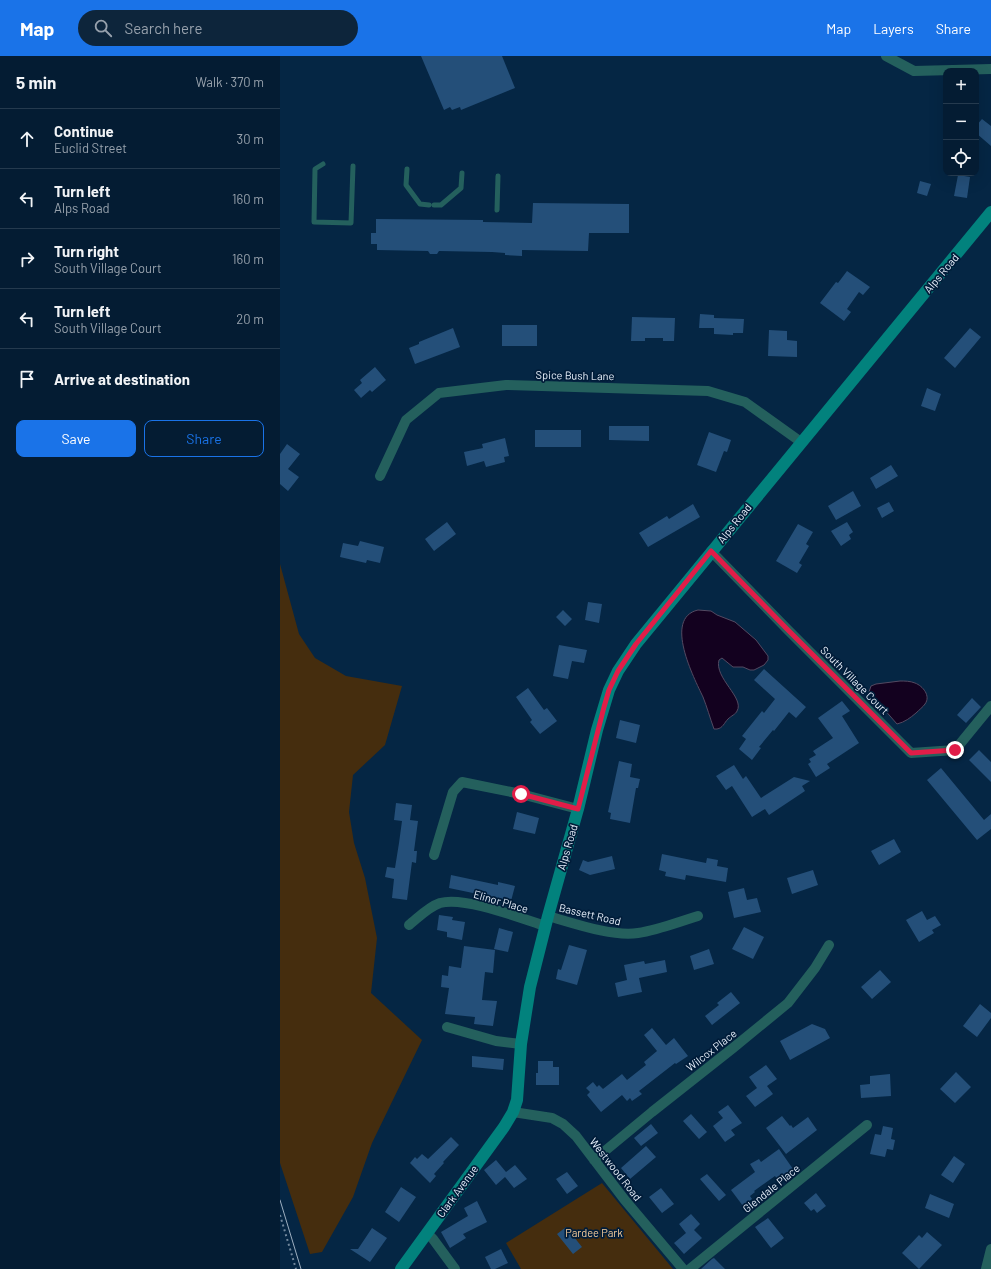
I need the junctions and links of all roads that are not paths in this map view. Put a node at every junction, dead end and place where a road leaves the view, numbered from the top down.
1 (886, 56) edge
2 (991, 69) edge
3 (323, 164) dead end
4 (353, 166) dead end
5 (407, 169) dead end
6 (462, 172) dead end
7 (498, 176) dead end
8 (497, 210) dead end
9 (991, 212) edge
10 (801, 442) junction
11 (380, 476) dead end
12 (711, 551) junction
13 (991, 706) edge
14 (578, 809) junction
15 (434, 855) dead end
16 (698, 916) dead end
17 (546, 921) junction
18 (409, 925) dead end
19 (829, 945) dead end
20 (447, 1027) dead end
21 (521, 1044) junction
22 (513, 1112) junction
23 (867, 1125) dead end
24 (594, 1160) junction
25 (427, 1233) junction
26 (991, 1249) edge
27 (401, 1269) edge
28 (455, 1269) edge
29 (683, 1269) edge
30 (690, 1269) edge
31 (986, 1269) edge

1 - 2 street
3 - 4 lane
5 - 6 lane
7 - 8 lane
9 - 10 street, Alps Road
10 - 11 street, Spice Bush Lane
10 - 12 street, Alps Road
12 - 13 street, South Village Court
12 - 14 street, Alps Road
14 - 15 street
14 - 17 street, Alps Road
16 - 17 street, Bassett Road
17 - 18 street, Elinor Place
17 - 21 street, Alps Road
19 - 24 street, Wilcox Place
20 - 21 street
21 - 22 street, Alps Road
22 - 24 street, Westwood Road
22 - 25 street, Clark Avenue
23 - 30 street, Glendale Place
24 - 29 street, Westwood Road
25 - 27 street, Clark Avenue
25 - 28 street
26 - 31 street

